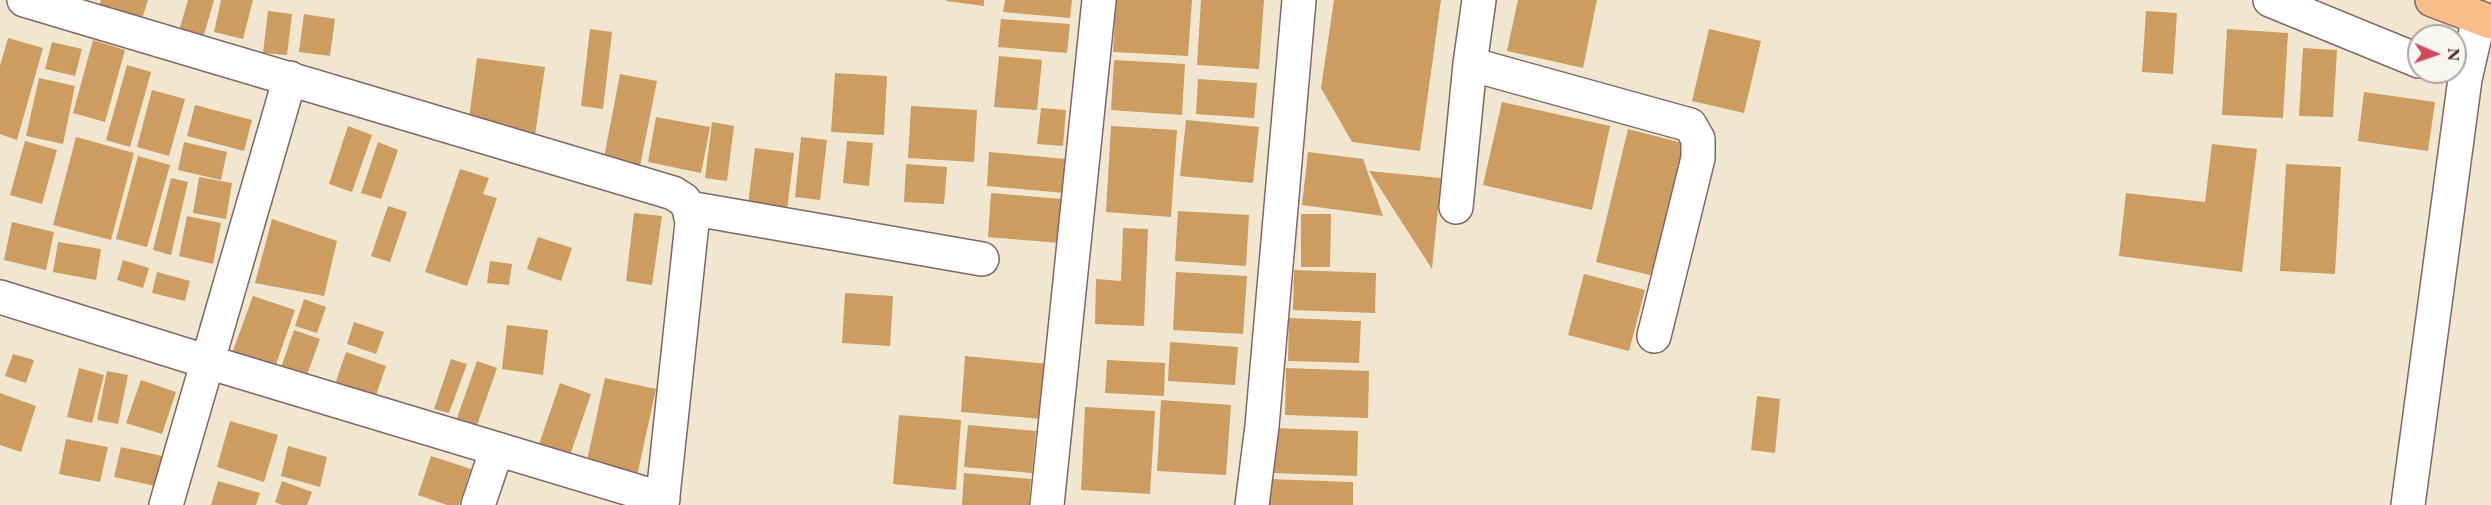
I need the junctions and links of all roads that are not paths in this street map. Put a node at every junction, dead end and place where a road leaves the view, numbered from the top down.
1 (24, 0) edge
2 (1099, 0) edge
3 (1299, 0) edge
4 (1479, 0) edge
5 (2270, 0) edge
6 (2432, 0) edge
7 (2485, 20) edge
8 (2407, 56) edge
9 (1470, 64) junction
10 (290, 78) junction
11 (2468, 80) edge
12 (1456, 207) dead end
13 (689, 208) junction
14 (982, 259) dead end
15 (0, 297) edge
16 (1654, 336) dead end
17 (208, 362) junction
18 (497, 449) junction
19 (663, 502) edge
20 (166, 505) edge
21 (478, 505) edge
22 (1047, 505) edge
23 (1252, 505) edge
24 (2408, 505) edge

1 - 10 street
2 - 22 street
3 - 23 street
4 - 9 street
5 - 8 street
6 - 7 highway
7 - 11 street
9 - 12 street
9 - 16 street
10 - 13 street
10 - 17 street
11 - 24 street
13 - 14 street
13 - 19 street
15 - 17 street
17 - 18 street
17 - 20 street
18 - 19 street
18 - 21 street

